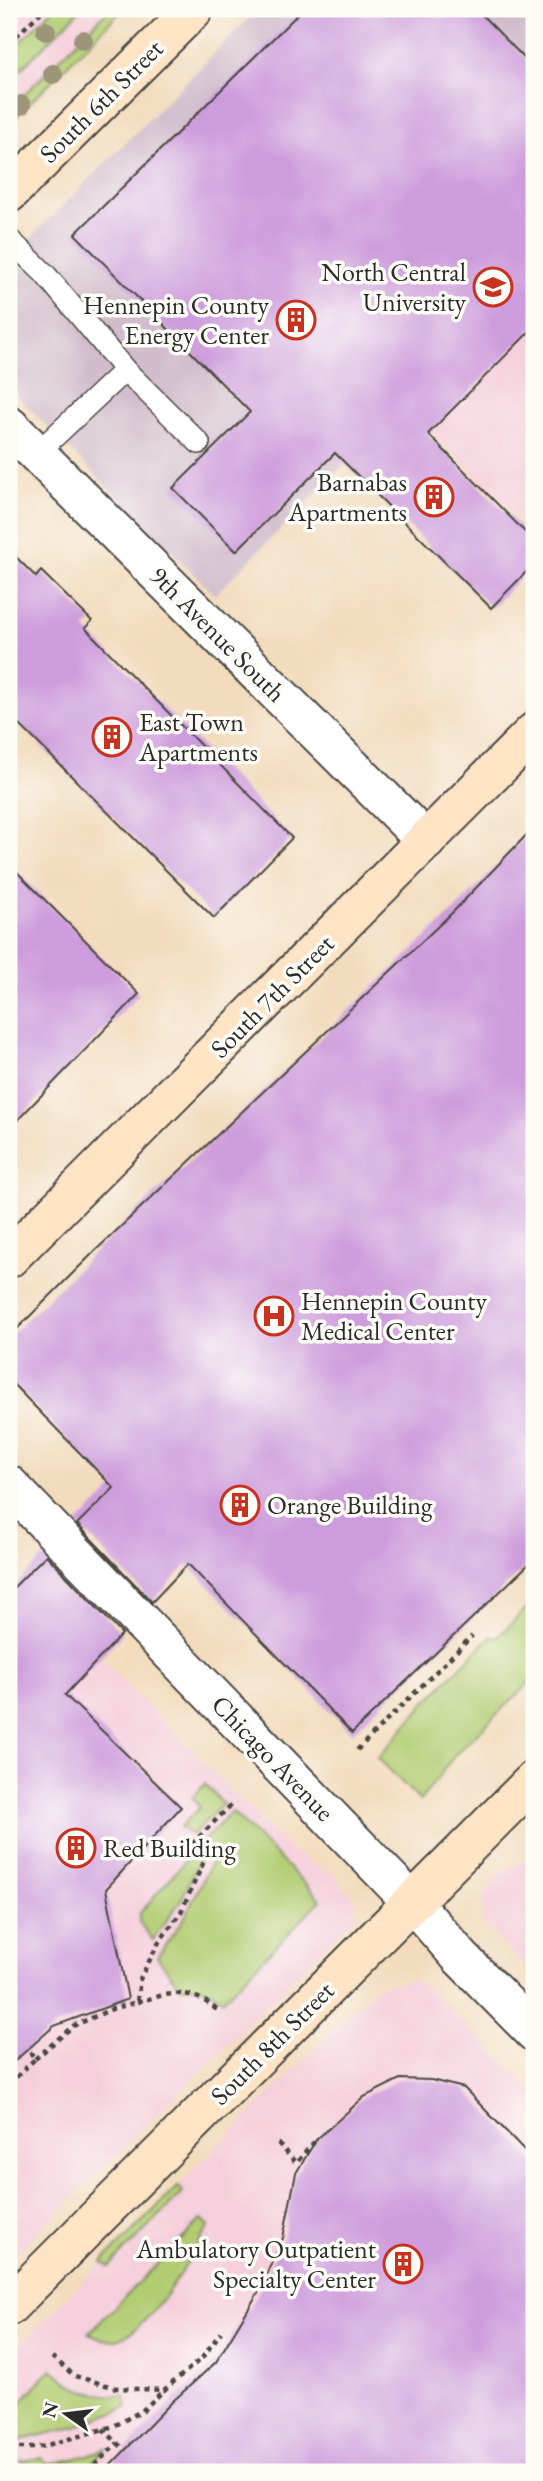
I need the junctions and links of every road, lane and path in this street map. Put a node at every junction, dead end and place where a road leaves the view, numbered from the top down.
1 (44, 9) edge
2 (194, 9) edge
3 (9, 43) edge
4 (9, 192) edge
5 (9, 239) edge
6 (125, 370) junction
7 (9, 426) edge
8 (199, 443) dead end
9 (36, 454) junction
10 (534, 732) edge
11 (426, 842) junction
12 (9, 1258) edge
13 (9, 1485) edge
14 (472, 1636) dead end
15 (358, 1750) dead end
16 (534, 1780) edge
17 (231, 1805) dead end
18 (412, 1902) junction
19 (137, 2002) junction
20 (218, 2011) dead end
21 (534, 2032) edge
22 (28, 2049) dead end
23 (35, 2059) junction
24 (9, 2084) edge
25 (316, 2140) dead end
26 (278, 2143) dead end
27 (9, 2306) edge
28 (221, 2332) dead end
29 (52, 2357) dead end
30 (164, 2390) junction
31 (103, 2429) junction
32 (118, 2443) junction
33 (9, 2448) edge
34 (125, 2450) dead end
35 (87, 2472) edge

1 - 3 path
2 - 4 main road, South 6th Street
5 - 6 lane
6 - 8 lane
6 - 9 lane
7 - 9 street, 9th Avenue South
9 - 11 street, 9th Avenue South
10 - 11 main road, South 7th Street
11 - 12 main road, South 7th Street
13 - 18 street, Chicago Avenue
14 - 15 path
16 - 18 main road, South 8th Street
17 - 19 path
18 - 21 street, Chicago Avenue
18 - 27 main road, South 8th Street
19 - 20 path
19 - 23 path
22 - 23 path
23 - 24 path
25 - 26 path
28 - 30 path
29 - 30 path
30 - 31 path
31 - 32 path
31 - 33 path
32 - 34 path
32 - 35 path

